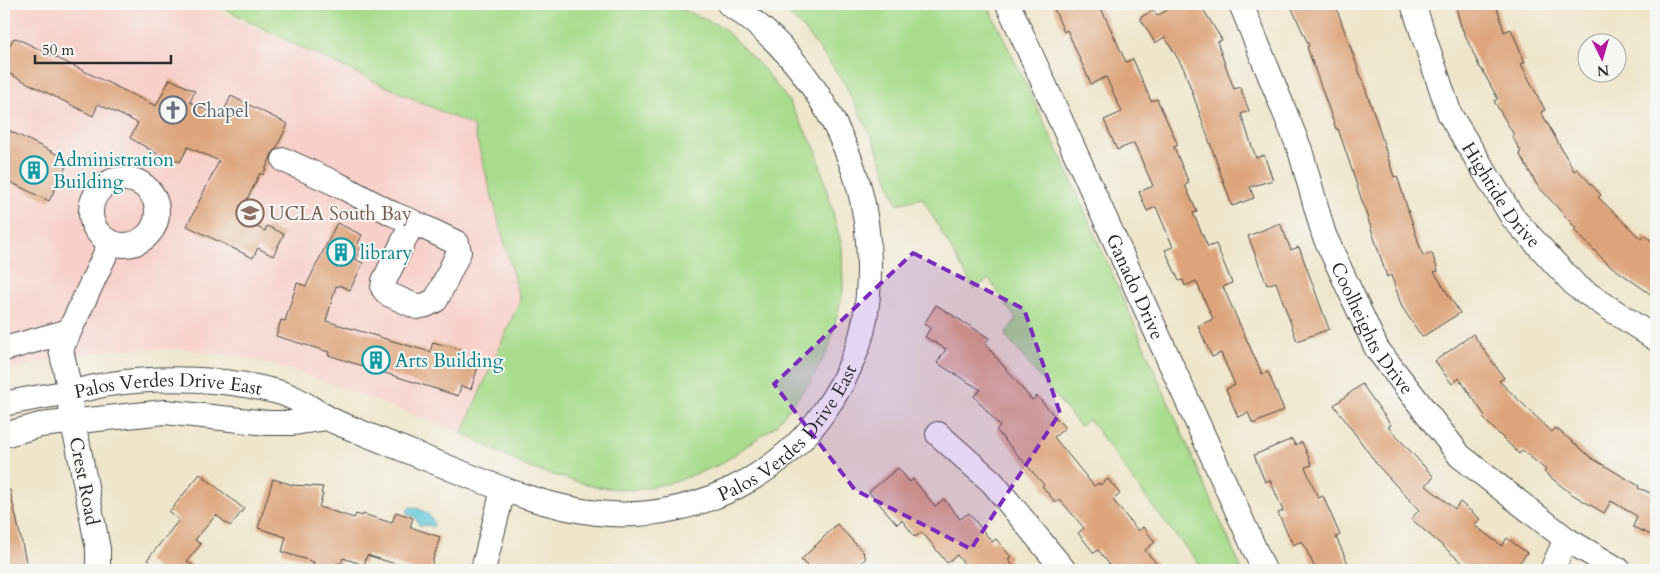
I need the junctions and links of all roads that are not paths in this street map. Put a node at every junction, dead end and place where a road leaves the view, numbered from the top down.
1 (729, 4) edge
2 (1008, 4) edge
3 (1241, 4) edge
4 (1413, 4) edge
5 (284, 160) dead end
6 (414, 222) dead end
7 (111, 242) dead end
8 (70, 331) junction
9 (1656, 339) edge
10 (4, 348) edge
11 (70, 392) junction
12 (4, 404) edge
13 (327, 418) junction
14 (72, 422) junction
15 (938, 434) dead end
16 (4, 435) edge
17 (503, 490) junction
18 (1566, 539) junction
19 (98, 570) edge
20 (483, 570) edge
21 (1064, 570) edge
22 (1264, 570) edge
23 (1552, 570) edge
24 (1619, 570) edge

1 - 17 street, Palos Verdes Drive East
2 - 22 street, Ganado Drive
3 - 18 street, Coolheights Drive
4 - 9 street, Hightide Drive
5 - 6 street
7 - 8 street, Crest Road
8 - 10 street
8 - 11 street, Crest Road
11 - 12 street, Palos Verdes Drive East
11 - 13 street, Palos Verdes Drive East
11 - 14 street, Crest Road
13 - 14 street, Palos Verdes Drive East
13 - 17 street, Palos Verdes Drive East
14 - 16 street, Palos Verdes Drive East
14 - 19 street, Crest Road
15 - 21 street
17 - 20 street
18 - 23 street
18 - 24 street, Coolheights Drive

